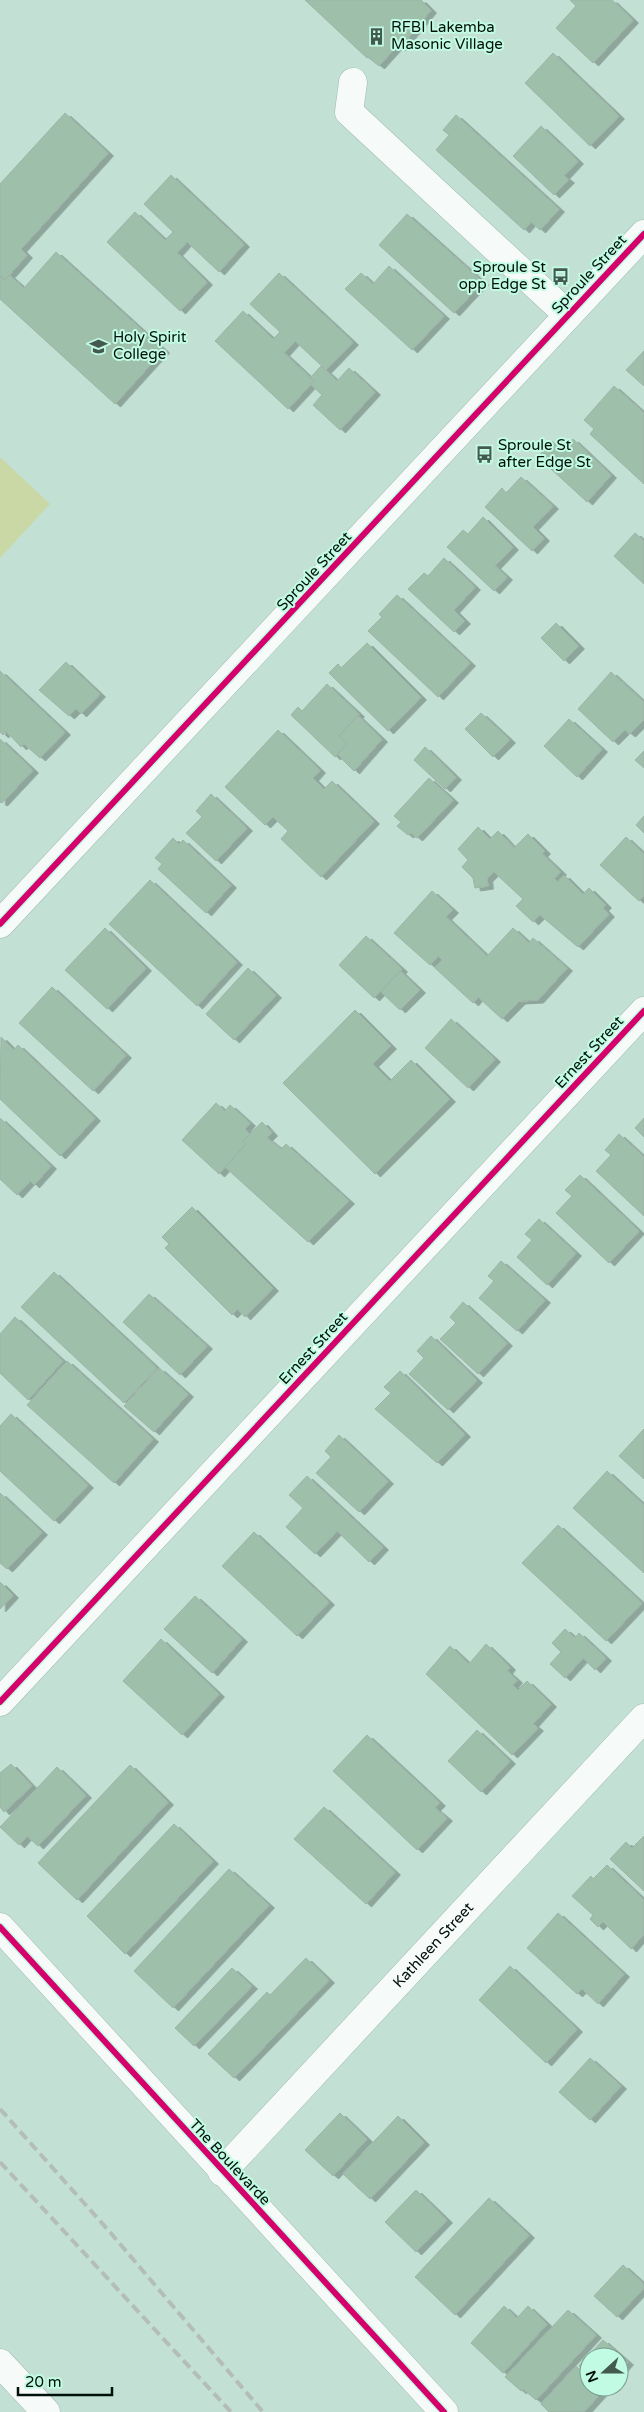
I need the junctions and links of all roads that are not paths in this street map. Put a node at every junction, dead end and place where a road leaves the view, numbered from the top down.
1 (353, 82) dead end
2 (644, 234) edge
3 (568, 315) junction
4 (0, 924) edge
5 (644, 1011) edge
6 (0, 1702) edge
7 (644, 1718) edge
8 (0, 1927) edge
9 (222, 2172) junction
10 (0, 2363) edge
11 (46, 2412) edge
12 (444, 2412) edge

1 - 3 street
2 - 3 street, Sproule Street
3 - 4 street, Sproule Street
5 - 6 street, Ernest Street
7 - 9 street, Kathleen Street
8 - 9 street, The Boulevarde
9 - 12 street, The Boulevarde
10 - 11 street

